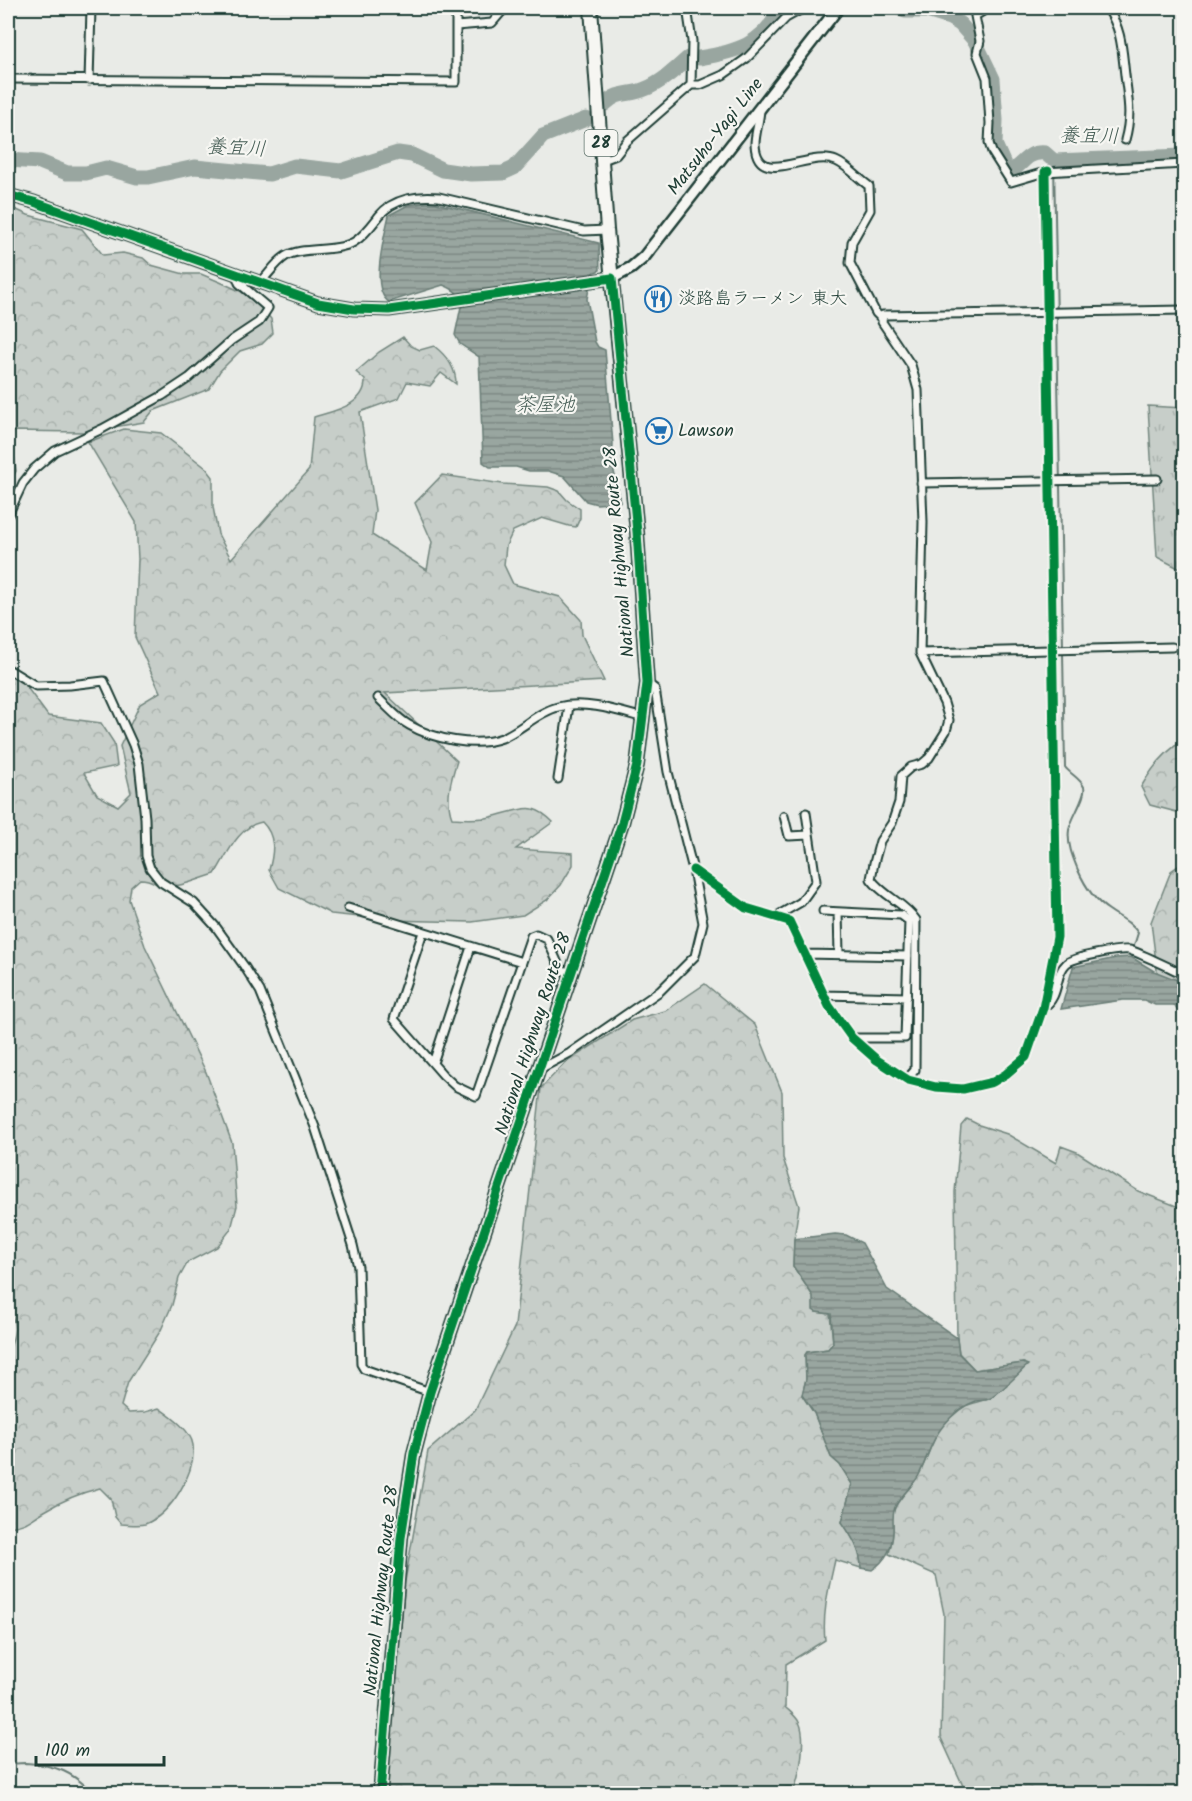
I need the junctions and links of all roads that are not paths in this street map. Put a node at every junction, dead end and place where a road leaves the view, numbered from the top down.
1 (91, 8) edge
2 (456, 8) edge
3 (506, 8) edge
4 (591, 8) edge
5 (687, 8) edge
6 (804, 8) edge
7 (838, 8) edge
8 (987, 8) edge
9 (1107, 8) edge
10 (456, 26) junction
11 (8, 79) edge
12 (89, 81) junction
13 (691, 85) junction
14 (760, 108) junction
15 (1125, 140) dead end
16 (603, 160) junction
17 (1185, 164) edge
18 (1047, 172) junction
19 (8, 195) edge
20 (607, 230) junction
21 (236, 273) junction
22 (612, 278) junction
23 (260, 283) junction
24 (1185, 310) edge
25 (1050, 313) junction
26 (882, 319) junction
27 (1157, 479) dead end
28 (1052, 481) junction
29 (921, 483) junction
30 (8, 515) edge
31 (1172, 647) dead end
32 (1055, 649) junction
33 (920, 653) junction
34 (8, 669) edge
35 (647, 683) junction
36 (378, 698) dead end
37 (569, 706) junction
38 (644, 718) junction
39 (558, 779) dead end
40 (806, 813) dead end
41 (784, 816) dead end
42 (809, 835) junction
43 (693, 870) junction
44 (348, 908) dead end
45 (824, 911) dead end
46 (838, 912) junction
47 (776, 917) junction
48 (423, 932) junction
49 (471, 947) junction
50 (805, 954) junction
51 (839, 954) junction
52 (908, 956) junction
53 (522, 962) junction
54 (571, 975) junction
55 (1185, 975) edge
56 (824, 995) junction
57 (907, 998) junction
58 (1043, 1008) junction
59 (852, 1038) junction
60 (433, 1063) junction
61 (540, 1069) junction
62 (907, 1079) junction
63 (430, 1392) junction
64 (380, 1794) edge

1 - 12 street
2 - 10 street
3 - 10 street
4 - 16 highway, National Highway Route 28 / 28
5 - 13 street
6 - 13 street
7 - 14 street, Matsuho-Yagi Line
8 - 18 street
9 - 15 street
10 - 12 street
11 - 12 street
13 - 16 street
14 - 22 street, Matsuho-Yagi Line
14 - 26 street
16 - 20 highway, National Highway Route 28 / 28
17 - 18 street
18 - 25 street
19 - 21 street
20 - 22 highway, National Highway Route 28 / 28
20 - 23 street
21 - 23 street
21 - 30 street
22 - 23 street
22 - 35 highway, National Highway Route 28 / 28
24 - 25 street
25 - 26 street
25 - 28 street
26 - 29 street
27 - 28 street
28 - 29 street
28 - 32 street
29 - 33 street
31 - 32 street
32 - 33 street
32 - 58 street
33 - 62 street
34 - 63 street
35 - 38 highway, National Highway Route 28 / 28
35 - 43 street
36 - 37 street
37 - 38 street
37 - 39 street
38 - 54 highway, National Highway Route 28 / 28
40 - 42 street
41 - 42 street
42 - 47 street
43 - 47 street
43 - 61 street
44 - 48 street
45 - 46 street
46 - 51 street
46 - 52 street
47 - 50 street
48 - 49 street
48 - 60 street
49 - 53 street
49 - 60 street
50 - 51 street
50 - 56 street
51 - 52 street
52 - 57 street
53 - 54 street
53 - 60 street
54 - 61 highway, National Highway Route 28 / 28
55 - 58 street
56 - 57 street
56 - 59 street
57 - 59 street
58 - 62 street
59 - 62 street
61 - 63 highway, National Highway Route 28 / 28
63 - 64 highway, National Highway Route 28 / 28

